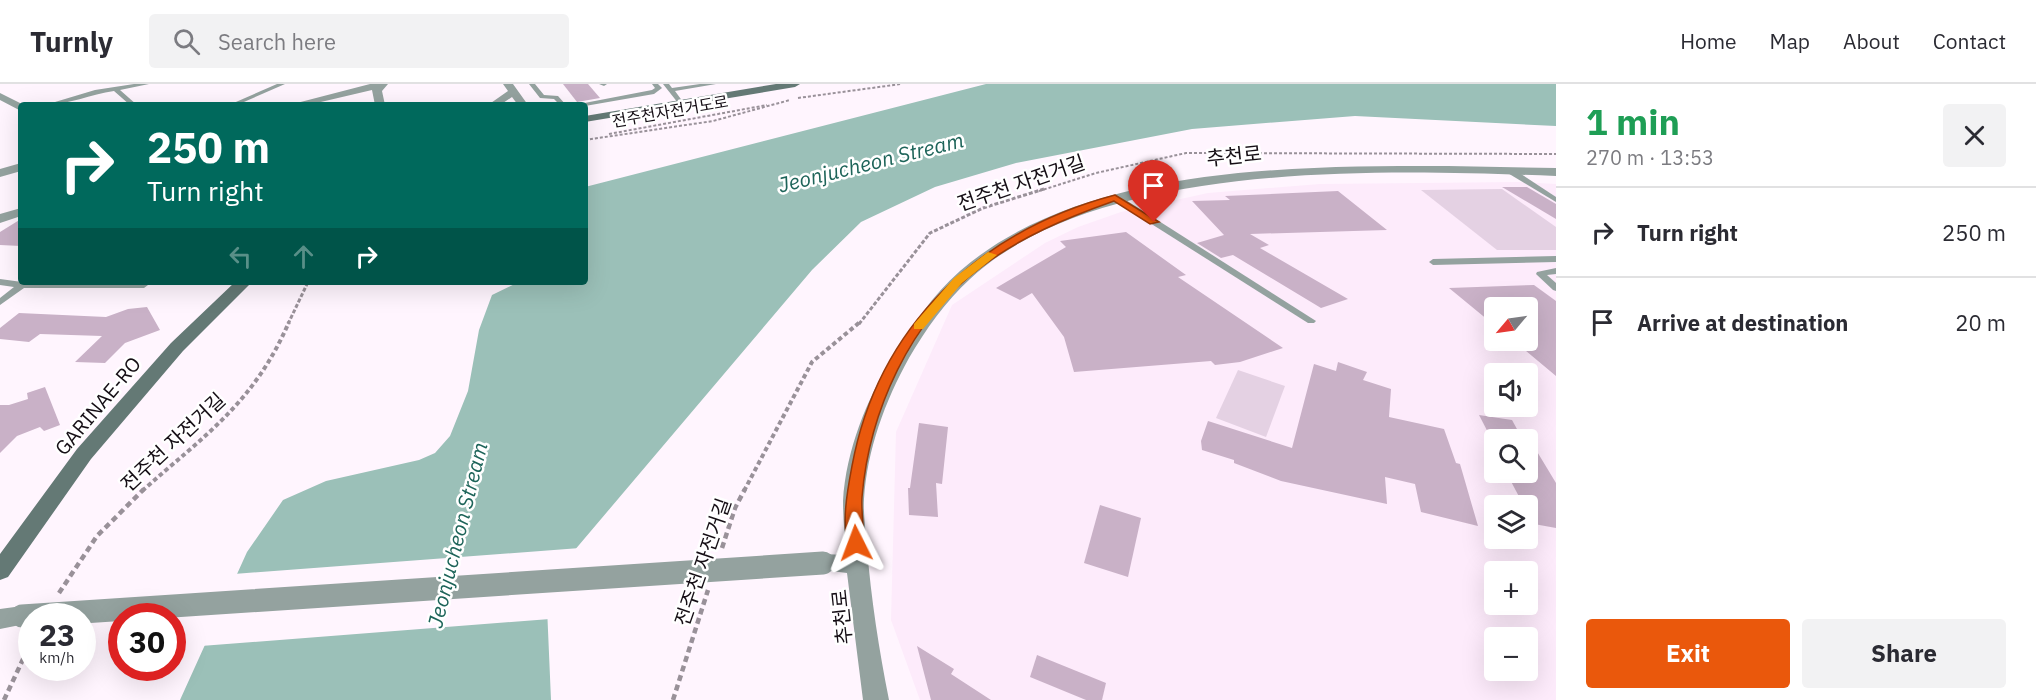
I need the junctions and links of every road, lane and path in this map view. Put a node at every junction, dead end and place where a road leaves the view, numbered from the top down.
1 (103, 84) edge
2 (146, 84) edge
3 (282, 84) edge
4 (381, 84) edge
5 (532, 84) edge
6 (655, 84) edge
7 (713, 84) edge
8 (795, 84) edge
9 (901, 84) edge
10 (669, 87) edge
11 (510, 88) edge
12 (117, 90) junction
13 (95, 92) junction
14 (0, 96) edge
15 (794, 98) junction
16 (60, 102) edge
17 (131, 102) edge
18 (239, 102) edge
19 (306, 102) edge
20 (379, 102) edge
21 (496, 102) edge
22 (521, 102) edge
23 (560, 102) edge
24 (680, 102) junction
25 (588, 103) edge
26 (18, 106) edge
27 (588, 118) edge
28 (588, 138) edge
29 (588, 139) edge
30 (1556, 154) edge
31 (18, 168) edge
32 (1509, 170) junction
33 (1556, 172) edge
34 (0, 173) edge
35 (1115, 198) junction
36 (1556, 200) edge
37 (18, 213) edge
38 (0, 219) edge
39 (1556, 259) edge
40 (1433, 262) dead end
41 (1556, 271) edge
42 (0, 282) edge
43 (18, 284) edge
44 (22, 285) edge
45 (241, 285) edge
46 (306, 285) edge
47 (1556, 288) edge
48 (0, 302) edge
49 (1311, 321) dead end
50 (720, 552) dead end
51 (857, 565) junction
52 (0, 571) edge
53 (710, 585) dead end
54 (57, 596) dead end
55 (11, 618) edge
56 (18, 666) edge
57 (4, 700) edge
58 (673, 700) edge
59 (876, 700) edge

1 - 13 lane
2 - 12 lane
3 - 18 lane
4 - 19 street
4 - 20 street
5 - 23 lane
6 - 25 lane
7 - 10 lane
8 - 24 street
9 - 15 path
10 - 24 lane
11 - 21 street
11 - 22 street
12 - 13 lane
12 - 17 lane
13 - 16 lane
14 - 26 street
15 - 28 path, 전주천자전거도로
15 - 29 path
24 - 27 street
30 - 50 path, 전주천 자전거길
31 - 34 street
32 - 33 street, 추천로
32 - 35 street, 추천로
32 - 36 lane
35 - 49 lane
35 - 51 street, 추천로
37 - 38 street
39 - 40 lane
41 - 47 lane
42 - 43 lane
44 - 48 lane
45 - 52 street, GARINAE-RO
46 - 54 path, 전주천 자전거길
51 - 55 street, bridge
51 - 59 street, 추천로
53 - 58 path, 전주천 자전거길
56 - 57 path

